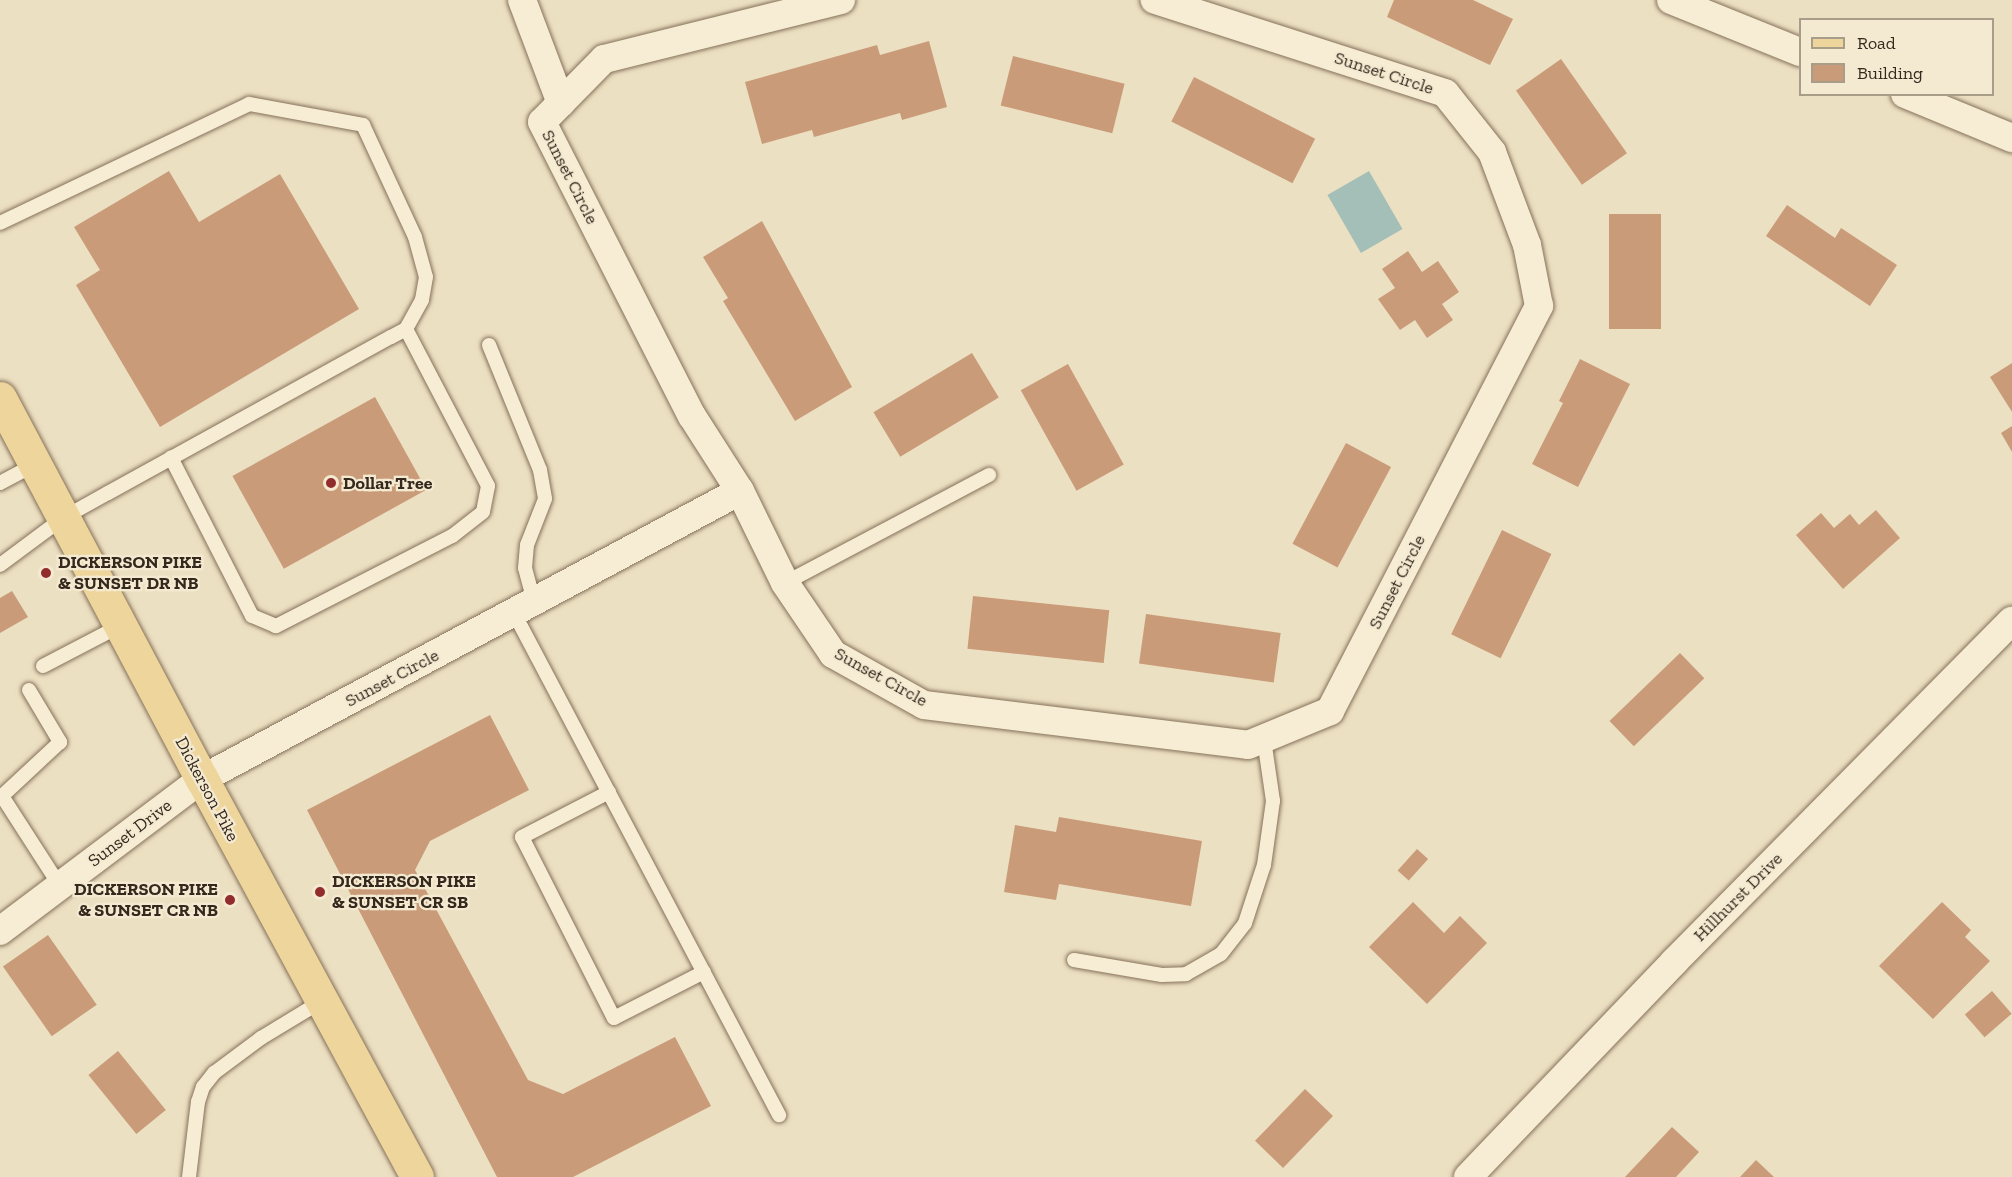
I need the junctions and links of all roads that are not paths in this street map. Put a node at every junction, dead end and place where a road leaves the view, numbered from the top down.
1 (522, 0) edge
2 (841, 0) edge
3 (1155, 0) edge
4 (1671, 0) edge
5 (1799, 52) edge
6 (1910, 96) edge
7 (561, 103) junction
8 (2012, 138) edge
9 (0, 223) edge
10 (406, 329) junction
11 (489, 345) dead end
12 (0, 398) edge
13 (171, 458) junction
14 (35, 464) junction
15 (989, 475) dead end
16 (0, 483) edge
17 (740, 491) junction
18 (63, 518) junction
19 (0, 565) edge
20 (785, 583) junction
21 (524, 607) junction
22 (2012, 621) edge
23 (120, 626) junction
24 (43, 666) dead end
25 (29, 690) dead end
26 (1264, 739) junction
27 (202, 779) junction
28 (609, 792) junction
29 (60, 886) junction
30 (0, 931) edge
31 (1074, 960) dead end
32 (704, 972) junction
33 (322, 1001) junction
34 (778, 1115) dead end
35 (189, 1177) edge
36 (417, 1177) edge
37 (1468, 1177) edge

1 - 7 street
2 - 7 street, Sunset Circle
3 - 26 street, Sunset Circle
4 - 5 street
6 - 8 street
7 - 17 street, Sunset Circle
9 - 10 lane
10 - 13 lane
10 - 13 lane
11 - 21 lane
12 - 14 main road, Dickerson Pike
13 - 18 lane
14 - 16 lane
14 - 18 main road, Dickerson Pike
15 - 20 lane
17 - 20 street, Sunset Circle
17 - 21 street, Sunset Circle
18 - 19 lane
18 - 23 main road, Dickerson Pike
20 - 26 street, Sunset Circle
21 - 27 street, Sunset Circle
21 - 28 lane
22 - 37 street, Hillhurst Drive
23 - 24 lane
23 - 27 main road, Dickerson Pike
25 - 29 lane
26 - 31 lane
27 - 29 street, Sunset Drive
27 - 33 main road, Dickerson Pike
28 - 32 lane
28 - 32 lane
29 - 30 street, Sunset Drive
32 - 34 lane
33 - 35 lane
33 - 36 main road, Dickerson Pike

